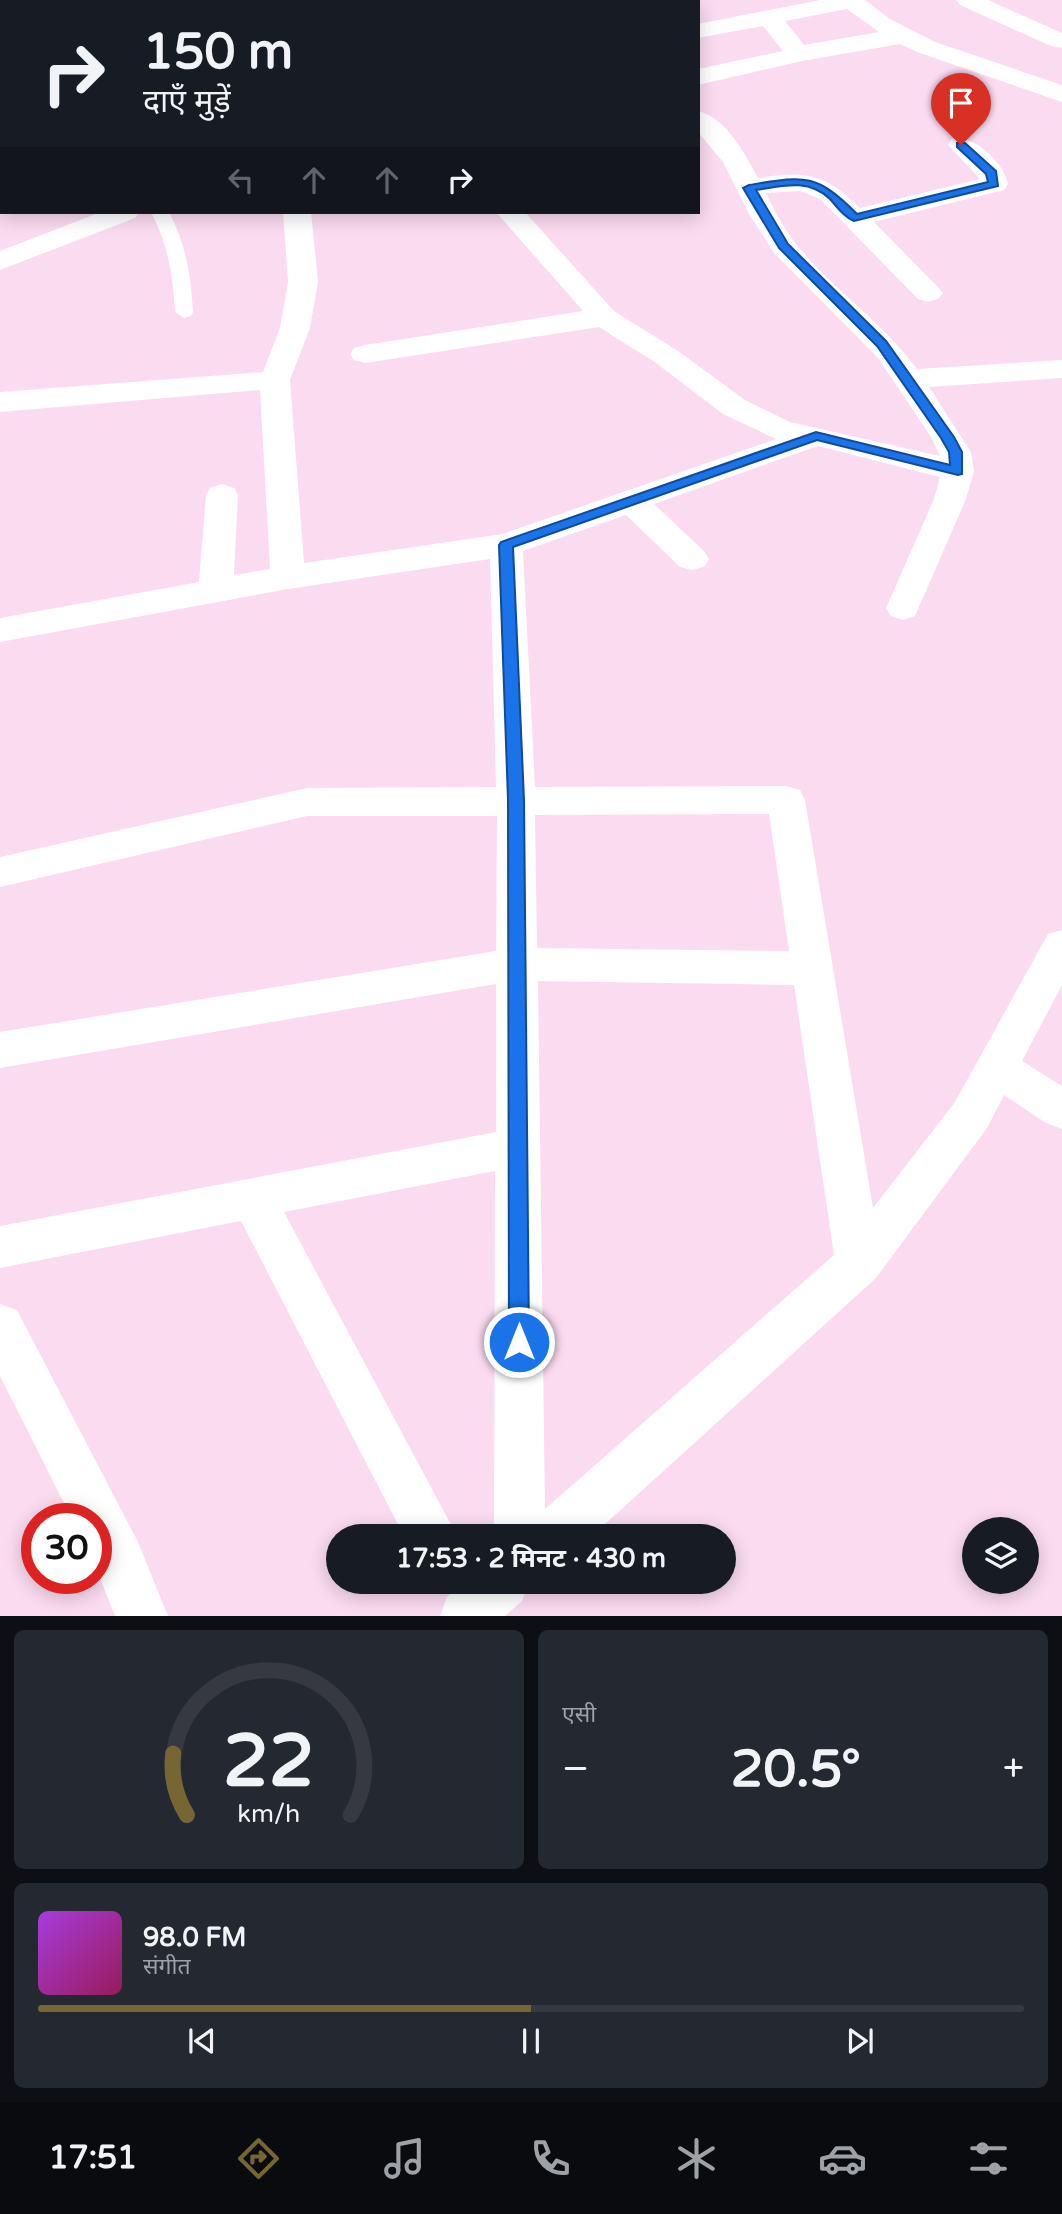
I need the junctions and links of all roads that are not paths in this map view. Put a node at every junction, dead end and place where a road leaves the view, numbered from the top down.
1 (968, 0) edge
2 (851, 1) edge
3 (769, 17) junction
4 (700, 31) edge
5 (901, 36) junction
6 (1061, 40) edge
7 (799, 54) junction
8 (700, 77) edge
9 (1030, 83) junction
10 (1062, 94) edge
11 (700, 120) edge
12 (961, 145) dead end
13 (749, 188) junction
14 (120, 214) edge
15 (161, 214) edge
16 (297, 214) edge
17 (512, 214) edge
18 (854, 218) junction
19 (0, 261) edge
20 (928, 293) dead end
21 (184, 312) dead end
22 (604, 317) junction
23 (365, 354) dead end
24 (1062, 369) edge
25 (906, 379) junction
26 (275, 380) junction
27 (0, 402) edge
28 (816, 436) junction
29 (958, 471) junction
30 (222, 495) dead end
31 (631, 501) junction
32 (506, 545) junction
33 (692, 559) dead end
34 (288, 577) junction
35 (216, 591) junction
36 (904, 608) dead end
37 (0, 630) edge
38 (516, 800) junction
39 (0, 872) edge
40 (1062, 946) edge
41 (517, 964) junction
42 (813, 968) junction
43 (0, 1050) edge
44 (997, 1067) junction
45 (1062, 1110) edge
46 (518, 1147) junction
47 (253, 1199) junction
48 (0, 1248) edge
49 (859, 1263) junction
50 (0, 1326) edge
51 (425, 1524) edge
52 (520, 1524) edge
53 (567, 1524) edge
54 (142, 1615) edge

1 - 6 street
2 - 3 street
2 - 5 street
3 - 4 street
3 - 7 street
5 - 7 street
5 - 9 street
6 - 9 street
7 - 8 street
9 - 10 street
11 - 13 street
12 - 18 street
13 - 18 street
13 - 25 street
14 - 19 street
15 - 21 lane
16 - 26 street
17 - 22 street
18 - 20 street
22 - 23 street
22 - 28 street
24 - 25 street
25 - 29 street
26 - 27 street
26 - 34 street
28 - 29 street
28 - 31 street
29 - 36 street
30 - 35 street
31 - 32 street
31 - 33 street
32 - 34 street
32 - 38 street
34 - 35 street
35 - 37 street
38 - 39 street
38 - 41 street
38 - 42 street
40 - 44 street
41 - 42 street
41 - 43 street
41 - 46 street
42 - 49 street
44 - 45 street
44 - 49 street
46 - 47 street
46 - 52 street
47 - 48 street
47 - 51 street
49 - 53 street
50 - 54 street

